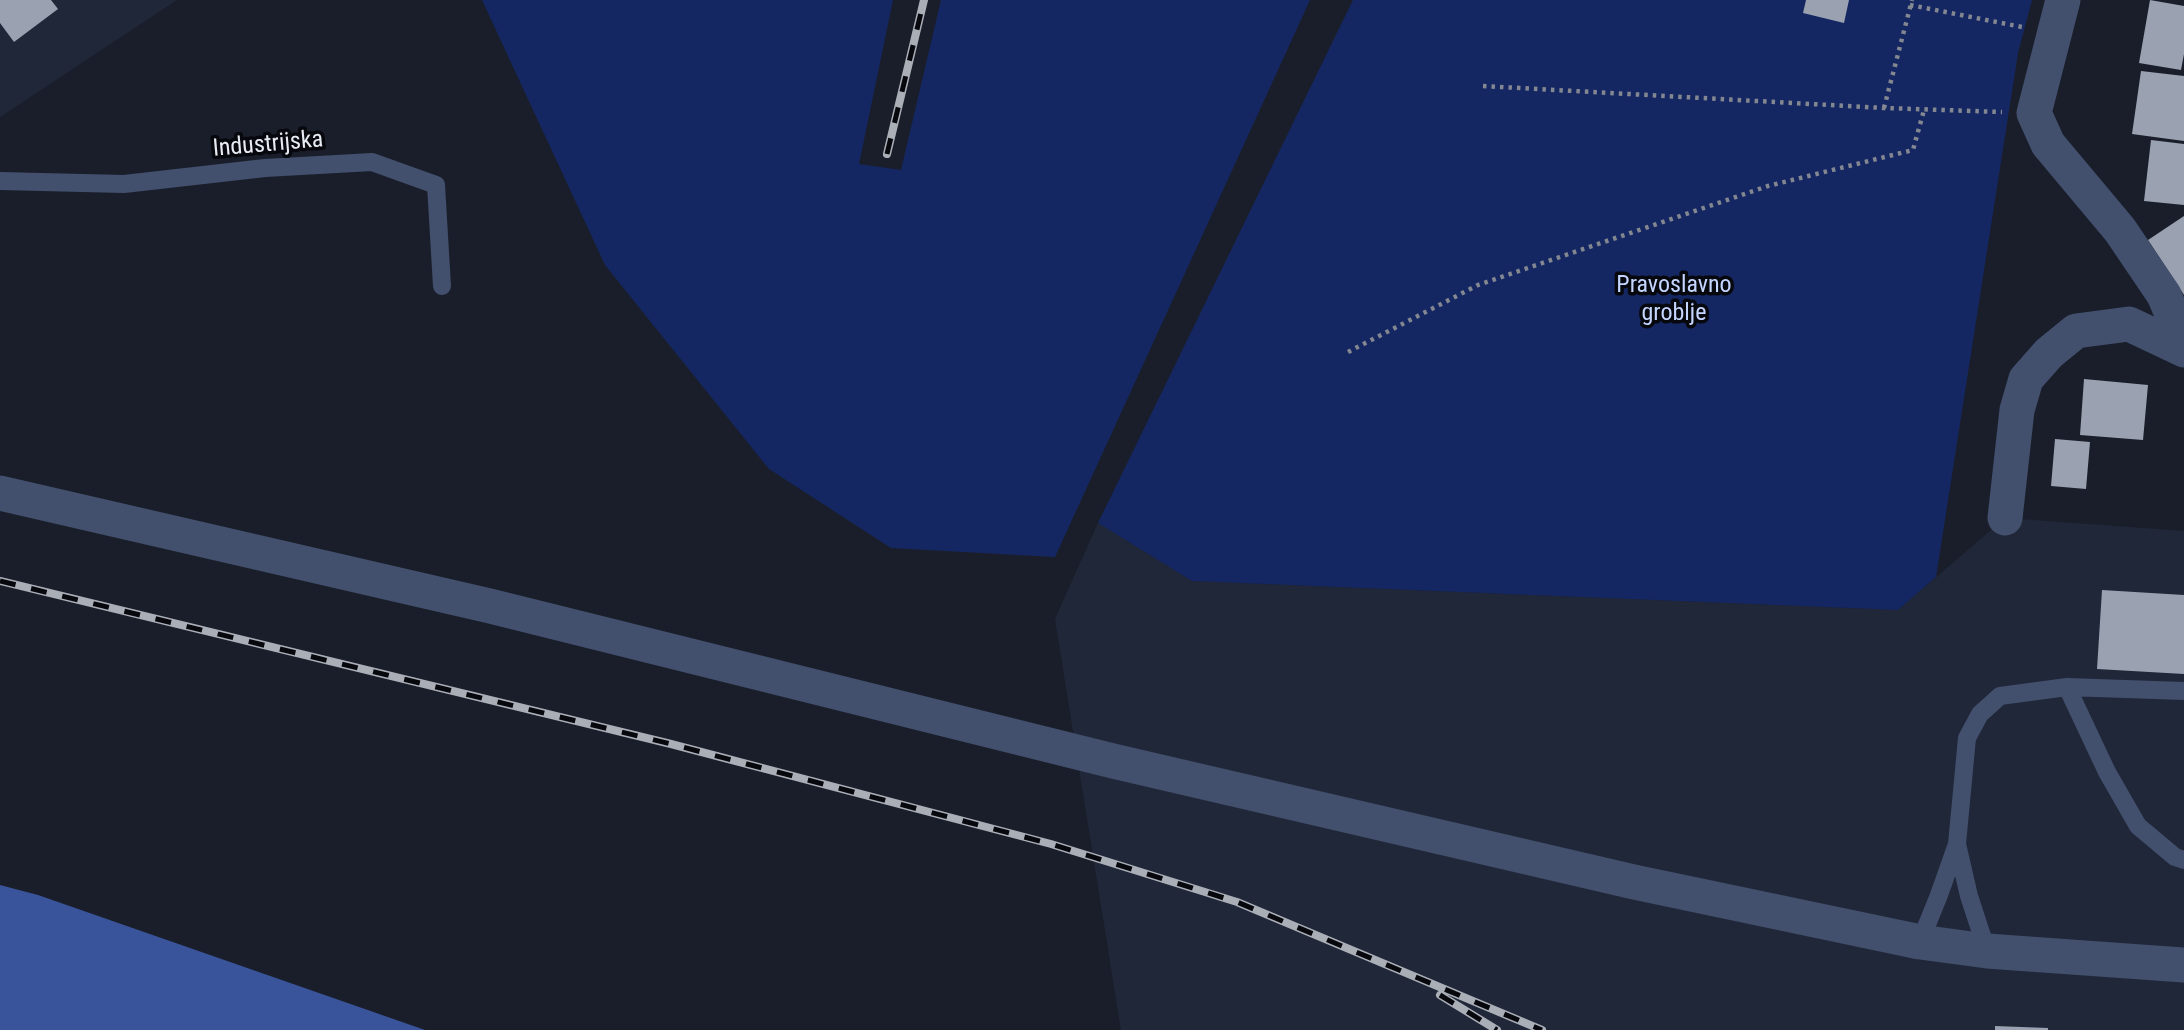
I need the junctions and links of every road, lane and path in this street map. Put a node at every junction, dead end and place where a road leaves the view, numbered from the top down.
1 (1911, 3) edge
2 (2059, 16) edge
3 (1483, 86) dead end
4 (1884, 108) junction
5 (1924, 110) junction
6 (2034, 113) junction
7 (0, 181) edge
8 (442, 286) dead end
9 (2184, 343) edge
10 (2184, 350) edge
11 (1348, 352) dead end
12 (0, 493) edge
13 (2006, 519) dead end
14 (2067, 687) junction
15 (2184, 691) edge
16 (1957, 844) junction
17 (2184, 860) edge
18 (1920, 942) junction
19 (1987, 951) junction
20 (2184, 965) edge

1 - 2 path
1 - 4 path
2 - 6 street
3 - 4 path
4 - 5 path
5 - 6 path
5 - 11 path
6 - 9 street
7 - 8 lane, Industrijska
10 - 13 street
12 - 18 street
14 - 15 lane
14 - 16 lane
14 - 17 lane
16 - 18 lane
16 - 19 lane
18 - 19 street
19 - 20 street

